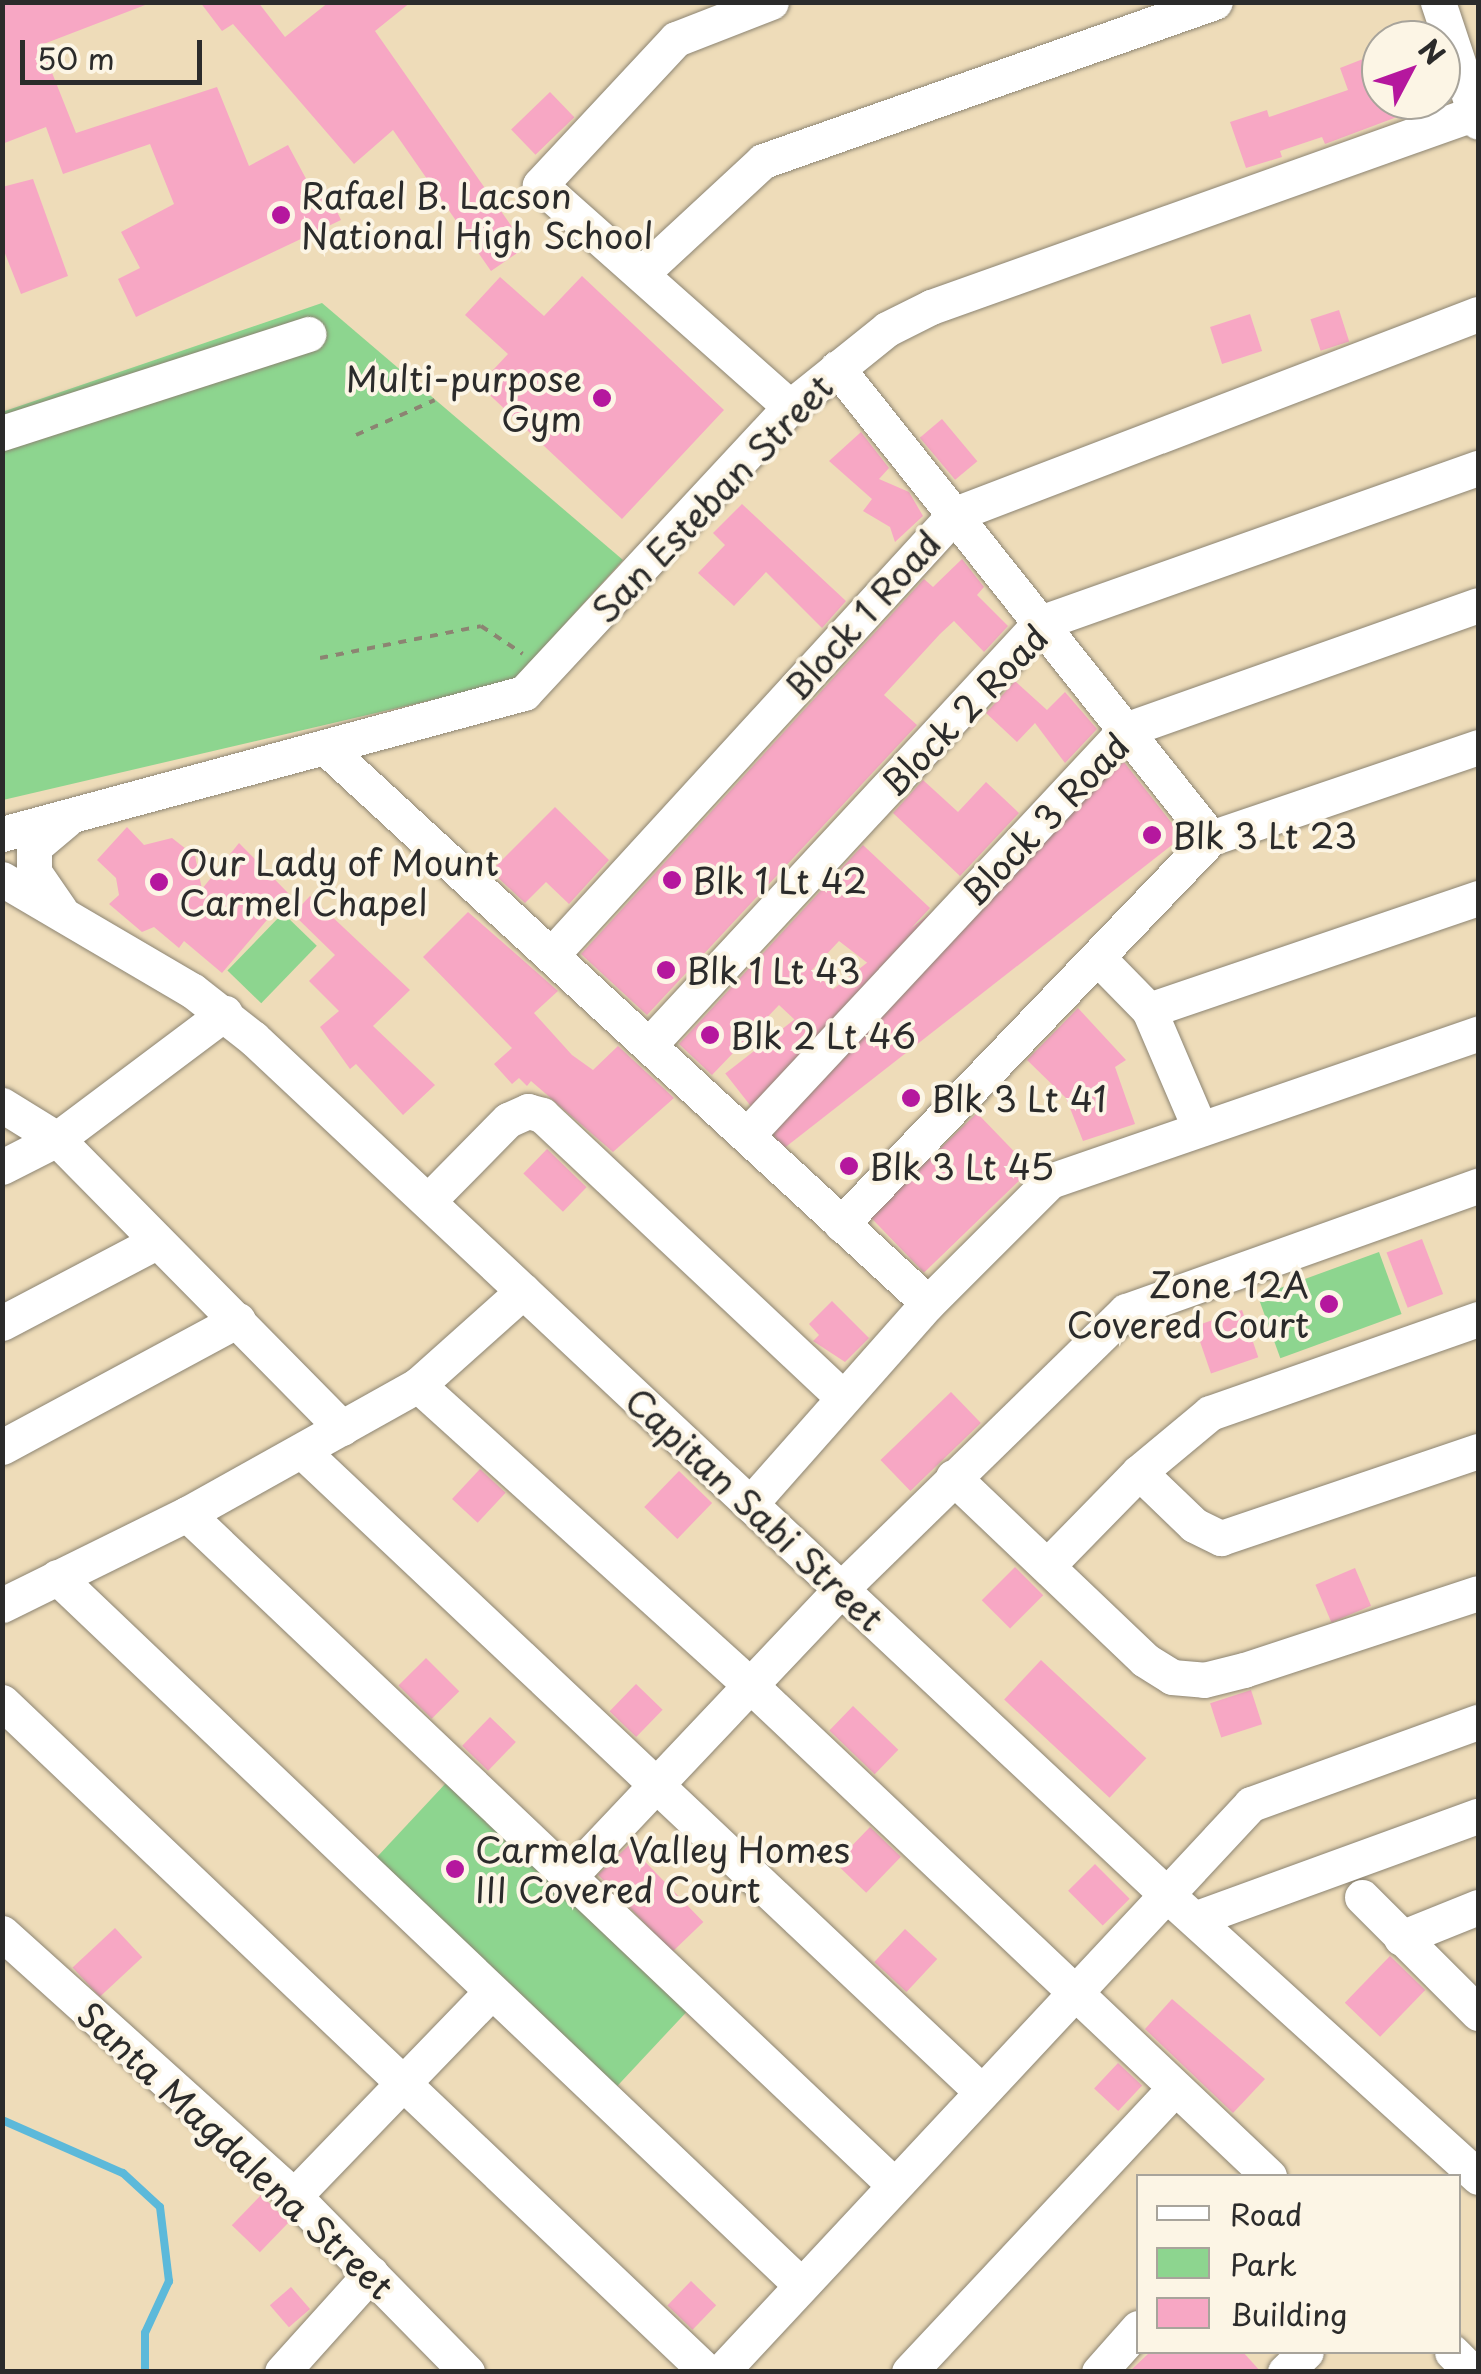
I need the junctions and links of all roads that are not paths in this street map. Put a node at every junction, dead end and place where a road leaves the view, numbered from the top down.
1 (771, 2) edge
2 (1216, 2) edge
3 (1438, 2) edge
4 (1478, 116) edge
5 (643, 272) junction
6 (1478, 314) edge
7 (308, 334) dead end
8 (837, 368) junction
9 (790, 408) junction
10 (2, 434) edge
11 (1478, 468) edge
12 (954, 514) junction
13 (1478, 605) edge
14 (1040, 623) junction
15 (1125, 730) junction
16 (1478, 747) edge
17 (327, 750) junction
18 (78, 814) junction
19 (2, 834) edge
20 (1212, 838) junction
21 (2, 879) edge
22 (1478, 898) edge
23 (68, 917) junction
24 (554, 952) junction
25 (1099, 959) junction
26 (1149, 1010) junction
27 (225, 1013) junction
28 (1478, 1034) edge
29 (649, 1045) junction
30 (2, 1106) edge
31 (1200, 1129) junction
32 (747, 1135) junction
33 (57, 1140) junction
34 (2, 1168) edge
35 (1478, 1186) edge
36 (428, 1202) junction
37 (842, 1224) junction
38 (156, 1242) junction
39 (523, 1291) junction
40 (928, 1303) junction
41 (1478, 1319) edge
42 (238, 1320) junction
43 (2, 1324) edge
44 (418, 1385) junction
45 (843, 1398) junction
46 (342, 1428) junction
47 (2, 1447) edge
48 (1478, 1450) edge
49 (302, 1451) junction
50 (1139, 1472) junction
51 (952, 1477) junction
52 (750, 1504) junction
53 (187, 1514) junction
54 (1048, 1565) junction
55 (58, 1577) junction
56 (841, 1589) junction
57 (1478, 1593) edge
58 (2, 1605) edge
59 (749, 1684) junction
60 (2, 1702) edge
61 (1478, 1722) edge
62 (657, 1783) junction
63 (1478, 1816) edge
64 (566, 1880) junction
65 (1164, 1893) junction
66 (1362, 1897) dead end
67 (1478, 1907) edge
68 (1197, 1918) junction
69 (2, 1933) edge
70 (1401, 1938) junction
71 (1073, 1992) junction
72 (489, 1994) junction
73 (1478, 2012) edge
74 (402, 2086) junction
75 (1174, 2089) junction
76 (981, 2091) junction
77 (1267, 2174) edge
78 (1478, 2177) edge
79 (894, 2185) junction
80 (294, 2196) junction
81 (371, 2272) junction
82 (800, 2286) junction
83 (1136, 2330) edge
84 (1304, 2354) edge
85 (1454, 2354) edge
86 (282, 2372) edge
87 (466, 2372) edge
88 (707, 2372) edge
89 (721, 2372) edge
90 (909, 2372) edge
91 (1099, 2372) edge
92 (1286, 2372) edge
93 (1472, 2372) edge

1 - 5 street
2 - 5 street
3 - 4 street
4 - 8 street, San Esteban Street
5 - 9 street
6 - 12 street, Block 1 Road
7 - 10 street
8 - 9 street, San Esteban Street
8 - 12 street
9 - 17 street, San Esteban Street
11 - 14 street, Block 2 Road
12 - 14 street
12 - 24 street, Block 1 Road
13 - 15 street, Block 3 Road
14 - 15 street
14 - 29 street, Block 2 Road
15 - 20 street
15 - 32 street, Block 3 Road
16 - 20 street
17 - 18 street, San Esteban Street
17 - 24 street
18 - 19 street, San Esteban Street
18 - 23 street
20 - 25 street
21 - 23 street, Capitan Sabi Street
22 - 26 street
23 - 27 street, Capitan Sabi Street
24 - 29 street
25 - 26 street
25 - 37 street
26 - 31 street
27 - 33 street
27 - 36 street, Capitan Sabi Street
28 - 31 street
29 - 32 street
30 - 33 street
31 - 40 street
32 - 37 street
33 - 34 street
33 - 38 street
35 - 51 street
36 - 39 street, Capitan Sabi Street
36 - 45 street
37 - 40 street
38 - 42 street
38 - 43 street
39 - 44 street
39 - 52 street, Capitan Sabi Street
40 - 45 street
41 - 50 street
42 - 46 street
42 - 47 street
44 - 46 street
44 - 59 street
45 - 52 street
46 - 49 street
48 - 50 street
49 - 53 street
49 - 62 street
50 - 54 street
51 - 54 street
51 - 56 street
52 - 56 street, Capitan Sabi Street
53 - 55 street
53 - 64 street
54 - 57 street
55 - 58 street
55 - 72 street
56 - 59 street
56 - 65 street, Capitan Sabi Street
59 - 62 street
59 - 71 street
60 - 74 street
61 - 65 street
62 - 64 street
62 - 76 street
63 - 68 street
64 - 79 street
65 - 68 street, Capitan Sabi Street
65 - 71 street
66 - 70 street
67 - 70 street
68 - 78 street, Capitan Sabi Street
69 - 80 street, Santa Magdalena Street
70 - 73 street
71 - 75 street
71 - 76 street
72 - 74 street
72 - 82 street
74 - 80 street
74 - 88 street
75 - 77 street
75 - 90 street
76 - 79 street
79 - 82 street
80 - 81 street, Santa Magdalena Street
81 - 86 street
81 - 87 street, Santa Magdalena Street
82 - 89 street
83 - 91 street
84 - 92 street
85 - 93 street

